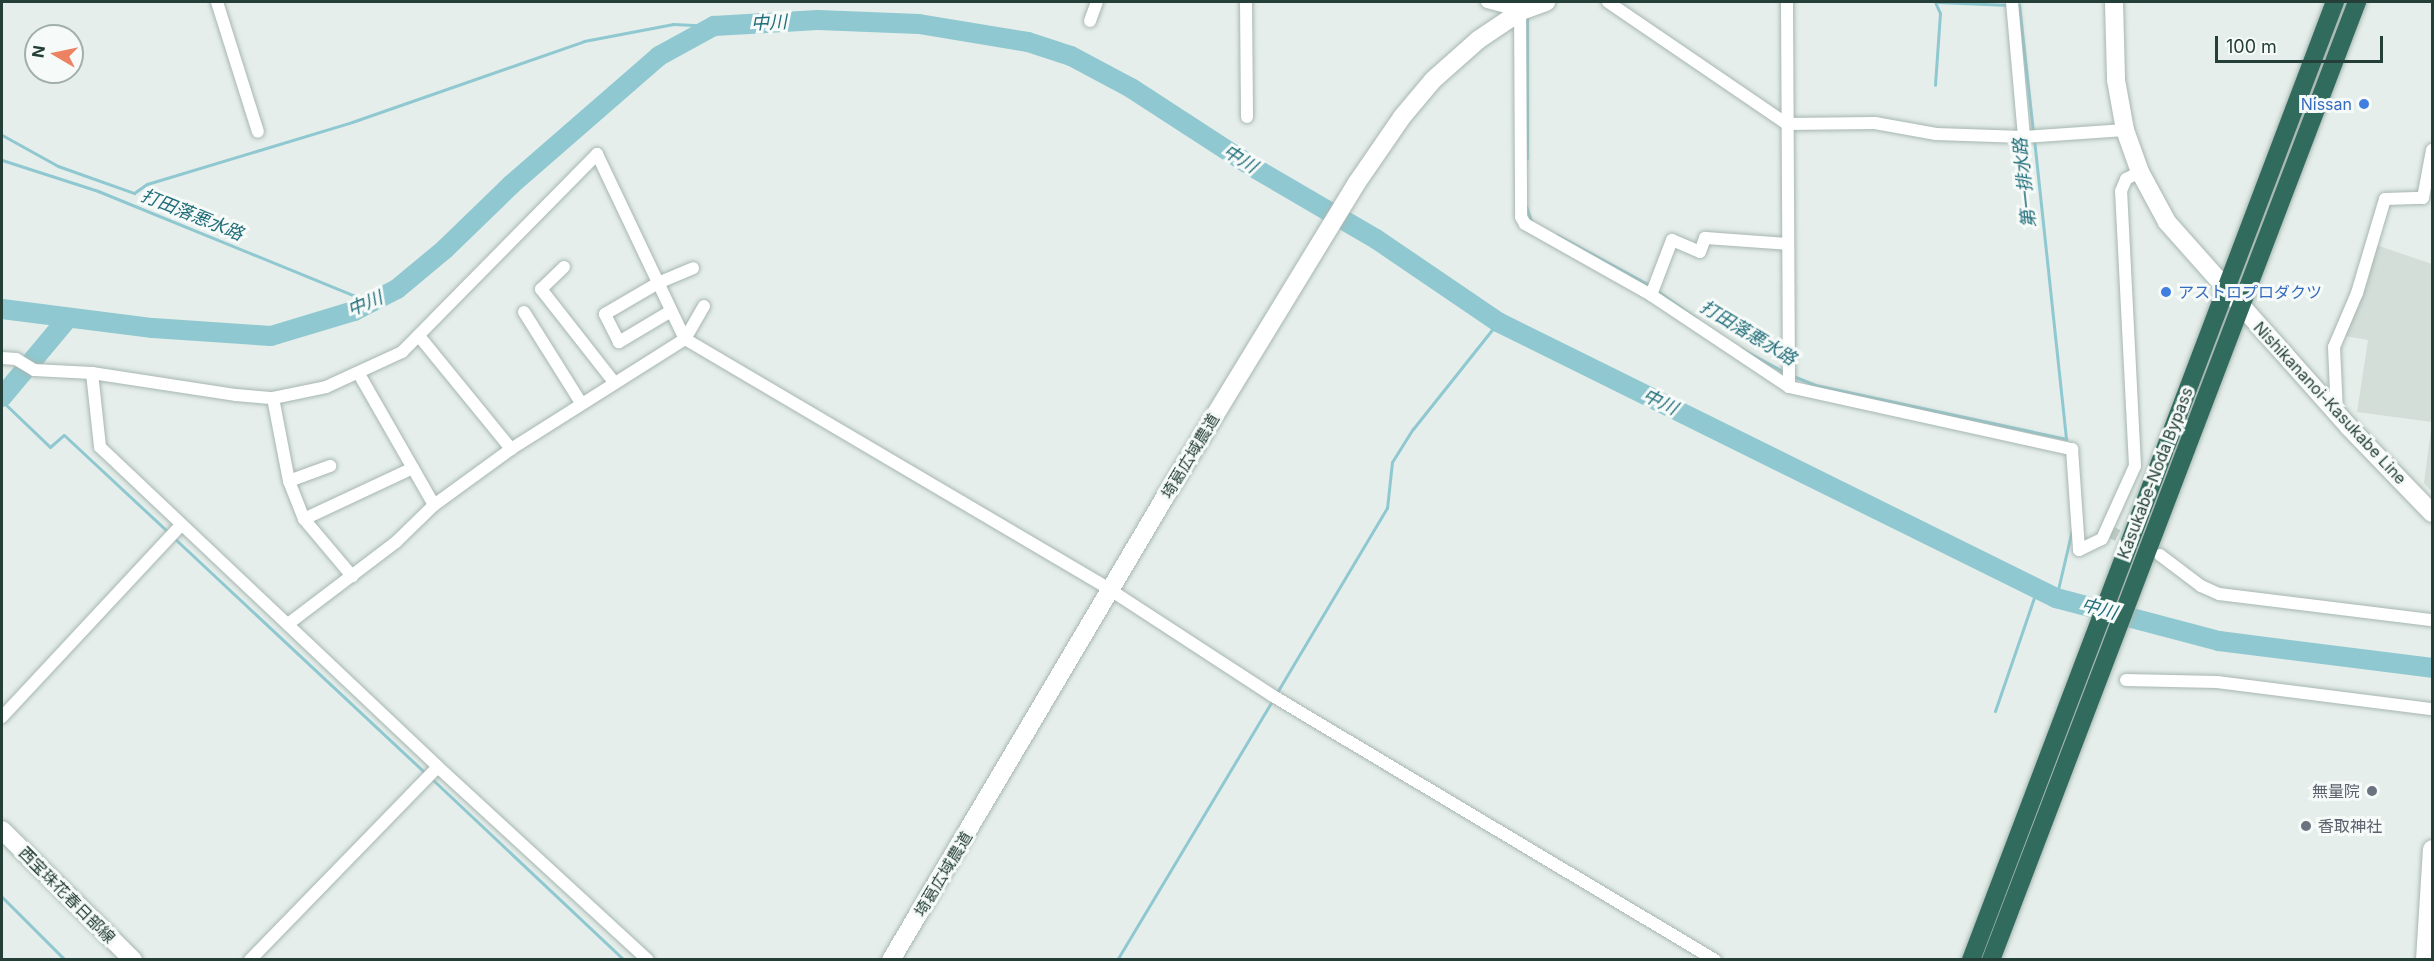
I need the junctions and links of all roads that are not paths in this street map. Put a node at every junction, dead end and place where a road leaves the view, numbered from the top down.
1 (217, 2) edge
2 (1097, 2) edge
3 (1246, 2) edge
4 (1487, 2) edge
5 (1546, 2) edge
6 (1608, 2) edge
7 (1787, 2) edge
8 (2012, 2) edge
9 (2114, 2) edge
10 (2335, 2) edge
11 (2357, 2) edge
12 (1520, 6) edge
13 (1090, 21) dead end
14 (1247, 117) dead end
15 (1787, 124) junction
16 (2125, 130) junction
17 (258, 132) dead end
18 (2024, 137) junction
19 (2433, 150) edge
20 (2140, 172) junction
21 (1788, 244) junction
22 (564, 267) dead end
23 (693, 268) dead end
24 (658, 283) junction
25 (2226, 290) junction
26 (1651, 295) junction
27 (704, 306) dead end
28 (2240, 306) junction
29 (671, 311) junction
30 (524, 312) dead end
31 (419, 336) junction
32 (685, 339) junction
33 (2, 358) edge
34 (92, 373) junction
35 (359, 374) junction
36 (614, 382) junction
37 (1789, 387) junction
38 (273, 398) junction
39 (581, 403) junction
40 (2337, 413) junction
41 (511, 449) junction
42 (330, 466) dead end
43 (413, 468) junction
44 (289, 480) junction
45 (434, 505) junction
46 (2433, 513) edge
47 (304, 519) junction
48 (180, 526) junction
49 (2160, 555) dead end
50 (2133, 563) junction
51 (352, 576) junction
52 (1112, 591) junction
53 (2433, 620) edge
54 (288, 624) junction
55 (2094, 666) junction
56 (2126, 680) dead end
57 (2433, 710) edge
58 (2, 717) edge
59 (438, 767) junction
60 (2, 830) edge
61 (2433, 849) edge
62 (133, 960) edge
63 (250, 960) edge
64 (648, 960) edge
65 (891, 960) edge
66 (1715, 960) edge
67 (1971, 960) edge
68 (1991, 960) edge
69 (2425, 960) edge

1 - 17 street
2 - 13 street
3 - 14 street
4 - 12 street
5 - 12 street, 埼葛広域農道
6 - 15 street
7 - 15 street
8 - 18 street
9 - 16 street, Nishikananoi-Kasukabe Line
10 - 25 highway, Kasukabe-Noda Bypass
11 - 28 highway, Kasukabe-Noda Bypass
12 - 26 street
12 - 52 street, 埼葛広域農道
15 - 18 street
15 - 21 street
16 - 18 street
16 - 20 street, Nishikananoi-Kasukabe Line
19 - 40 street
20 - 25 street, Nishikananoi-Kasukabe Line
20 - 37 street
21 - 26 street
21 - 37 street
22 - 36 street
23 - 24 street
24 - 29 street
24 - 29 street
24 - 31 street
25 - 28 street, Nishikananoi-Kasukabe Line
25 - 50 highway, Kasukabe-Noda Bypass
26 - 37 street
27 - 32 street
28 - 40 street, Nishikananoi-Kasukabe Line
28 - 50 highway, Kasukabe-Noda Bypass
29 - 32 street
30 - 39 street
31 - 35 street
31 - 41 street
32 - 36 street
32 - 52 street
33 - 34 street
34 - 38 street
34 - 48 street
35 - 38 street
35 - 43 street
36 - 39 street
38 - 44 street
39 - 41 street
40 - 46 street, Nishikananoi-Kasukabe Line
41 - 45 street
42 - 44 street
43 - 45 street
43 - 47 street
44 - 47 street
45 - 51 street
47 - 51 street
48 - 54 street
48 - 58 street
49 - 53 street
50 - 55 highway, Kasukabe-Noda Bypass
51 - 54 street
52 - 65 street, 埼葛広域農道
52 - 66 street
54 - 59 street
55 - 67 highway, Kasukabe-Noda Bypass
55 - 68 highway, Kasukabe-Noda Bypass
56 - 57 street
59 - 63 street
59 - 64 street
60 - 62 street, 西宝珠花春日部線
61 - 69 street

